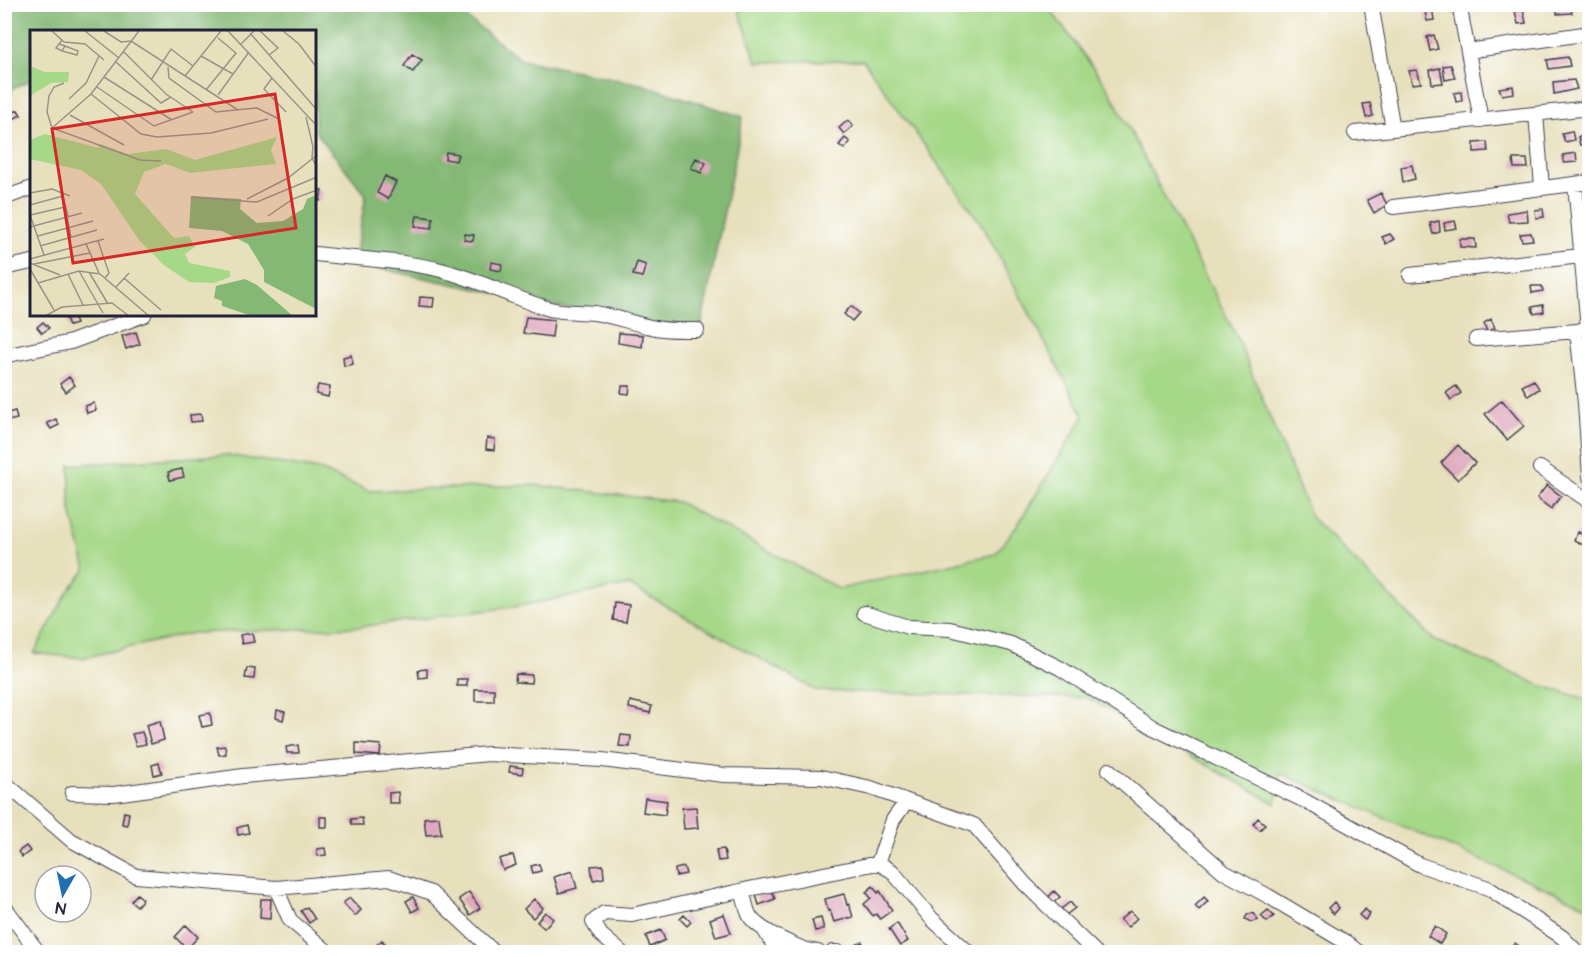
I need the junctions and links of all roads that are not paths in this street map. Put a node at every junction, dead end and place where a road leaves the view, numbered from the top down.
1 (1371, 4) edge
2 (1458, 4) edge
3 (1590, 33) edge
4 (1468, 51) junction
5 (1590, 108) edge
6 (1536, 114) junction
7 (1481, 120) junction
8 (1393, 129) junction
9 (1355, 133) dead end
10 (1582, 183) edge
11 (1542, 187) junction
12 (30, 189) edge
13 (4, 198) edge
14 (1393, 207) dead end
15 (316, 254) edge
16 (1586, 256) edge
17 (30, 262) edge
18 (4, 268) edge
19 (1410, 275) dead end
20 (141, 316) edge
21 (1585, 329) edge
22 (697, 330) dead end
23 (1476, 339) dead end
24 (4, 356) edge
25 (1587, 402) edge
26 (1540, 468) dead end
27 (1590, 477) edge
28 (1590, 502) edge
29 (864, 614) dead end
30 (1109, 770) dead end
31 (4, 782) edge
32 (72, 793) dead end
33 (906, 802) junction
34 (878, 863) junction
35 (276, 888) junction
36 (742, 891) junction
37 (4, 906) edge
38 (761, 926) junction
39 (38, 952) edge
40 (328, 952) edge
41 (494, 952) edge
42 (621, 952) edge
43 (778, 952) edge
44 (818, 952) edge
45 (833, 952) edge
46 (838, 952) edge
47 (968, 952) edge
48 (1095, 952) edge
49 (1358, 952) edge
50 (1577, 952) edge

1 - 8 street
2 - 4 street
3 - 4 street
4 - 7 street
5 - 6 street
6 - 7 street
6 - 11 street
7 - 8 street
8 - 9 street
10 - 11 street
10 - 16 street
11 - 14 street
12 - 13 street
15 - 22 street
16 - 19 street
16 - 21 street
17 - 18 street
20 - 24 street
21 - 23 street
21 - 25 street
25 - 27 street
26 - 28 street
29 - 50 street
30 - 49 street
31 - 35 street
32 - 33 street
33 - 34 street
33 - 48 street
34 - 36 street
34 - 47 street
35 - 40 street
35 - 41 street
36 - 38 street
36 - 42 street
37 - 39 street
38 - 43 street
38 - 44 street
45 - 46 street

